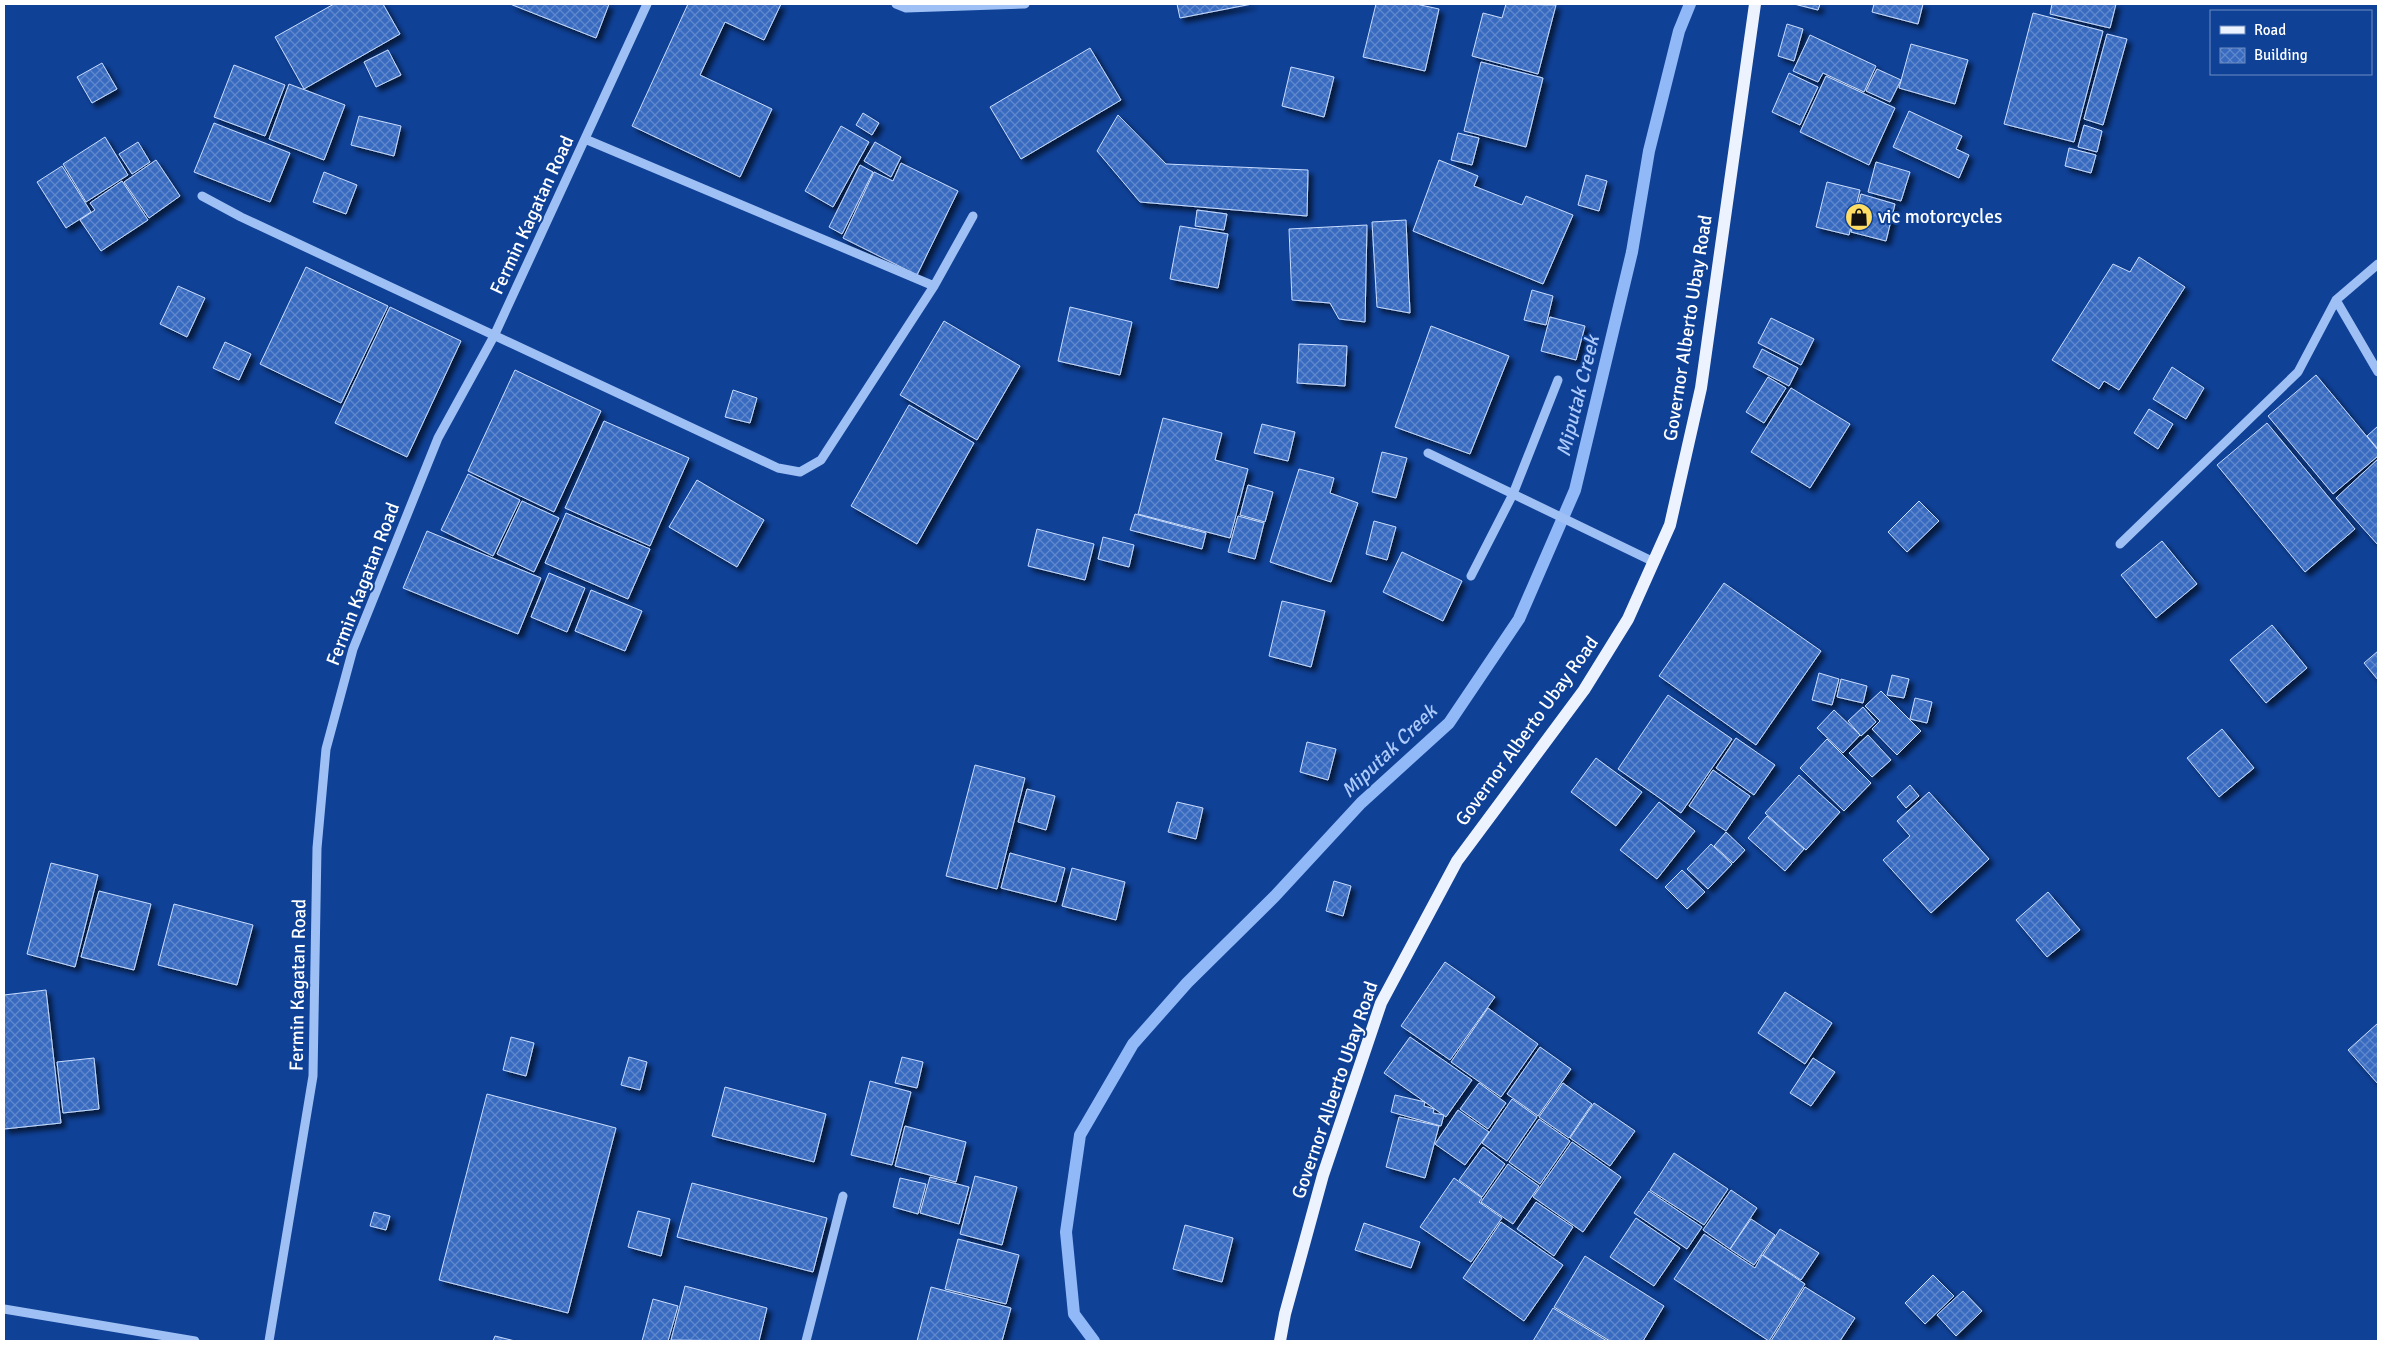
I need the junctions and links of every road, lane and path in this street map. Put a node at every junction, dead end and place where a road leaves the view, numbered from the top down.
1 (647, 4) edge
2 (896, 4) edge
3 (1025, 4) edge
4 (1755, 4) edge
5 (585, 139) junction
6 (202, 196) dead end
7 (973, 216) dead end
8 (2378, 264) edge
9 (934, 286) junction
10 (2336, 300) junction
11 (494, 336) junction
12 (2378, 372) edge
13 (1558, 380) dead end
14 (1428, 453) dead end
15 (1513, 494) junction
16 (2120, 544) dead end
17 (1654, 562) junction
18 (1470, 576) dead end
19 (843, 1196) dead end
20 (4, 1309) edge
21 (195, 1341) edge
22 (269, 1341) edge
23 (806, 1341) edge
24 (1280, 1341) edge

1 - 5 street, Fermin Kagatan Road
2 - 3 street
4 - 17 main road, Governor Alberto Ubay Road
5 - 9 street
5 - 11 street, Fermin Kagatan Road
6 - 11 street
7 - 9 street
8 - 10 street
9 - 11 street
10 - 12 street
10 - 16 street
11 - 22 street, Fermin Kagatan Road
13 - 15 street
14 - 15 street
15 - 17 street
15 - 18 street
17 - 24 main road, Governor Alberto Ubay Road
19 - 23 street
20 - 21 street

